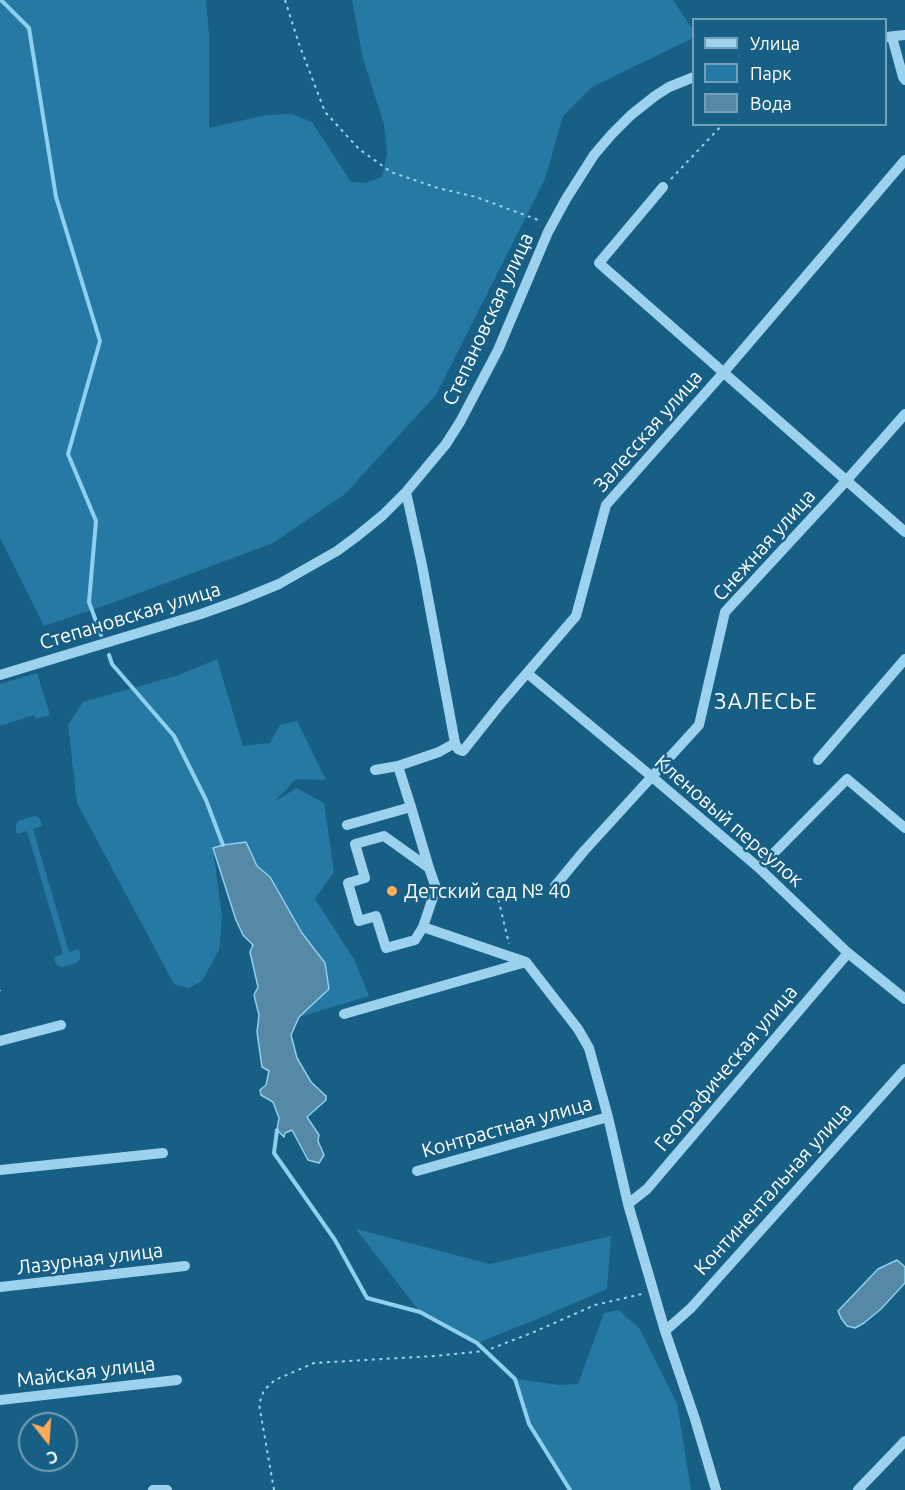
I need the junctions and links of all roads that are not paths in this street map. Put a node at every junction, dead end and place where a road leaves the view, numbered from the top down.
1 (905, 35) edge
2 (889, 37) edge
3 (692, 77) edge
4 (905, 80) edge
5 (905, 160) edge
6 (663, 187) road end
7 (724, 372) junction
8 (905, 414) edge
9 (846, 481) junction
10 (406, 492) junction
11 (905, 532) edge
12 (905, 659) edge
13 (527, 673) junction
14 (0, 675) edge
15 (455, 743) junction
16 (818, 760) dead end
17 (398, 766) junction
18 (375, 770) dead end
19 (651, 776) junction
20 (411, 807) junction
21 (347, 825) dead end
22 (905, 828) edge
23 (429, 868) junction
24 (759, 868) junction
25 (555, 886) dead end
26 (423, 927) junction
27 (848, 953) junction
28 (526, 962) junction
29 (905, 999) edge
30 (344, 1014) dead end
31 (61, 1025) dead end
32 (0, 1041) edge
33 (905, 1069) edge
34 (608, 1117) junction
35 (163, 1153) dead end
36 (0, 1170) edge
37 (417, 1171) dead end
38 (628, 1204) junction
39 (185, 1266) dead end
40 (0, 1287) edge
41 (665, 1331) junction
42 (177, 1380) dead end
43 (0, 1400) edge
44 (905, 1441) edge
45 (153, 1490) edge
46 (165, 1490) edge
47 (716, 1490) edge
48 (858, 1490) edge

1 - 2 street
2 - 4 street
3 - 10 street, Степановская улица
5 - 7 street, Залесская улица
6 - 7 street
7 - 9 street
7 - 13 street, Залесская улица
8 - 9 street, Снежная улица
9 - 11 street
9 - 19 street, Снежная улица
10 - 14 street, Степановская улица
10 - 15 street
12 - 16 street
13 - 15 street, Залесская улица
13 - 19 street, Кленовый переулок
15 - 17 street
17 - 18 street
17 - 20 street
19 - 24 street, Кленовый переулок
19 - 25 street, Снежная улица
20 - 21 street
20 - 23 street
22 - 24 street
23 - 26 street
23 - 26 street
24 - 27 street, Кленовый переулок
26 - 28 street
27 - 29 street, Кленовый переулок
27 - 38 street, Географическая улица
28 - 30 street
28 - 34 street
31 - 32 street
33 - 41 street, Континентальная улица
34 - 37 street, Контрастная улица
34 - 38 street
35 - 36 street
38 - 41 street
39 - 40 street, Лазурная улица
41 - 47 street
42 - 43 street, Майская улица
44 - 48 street
45 - 46 street

